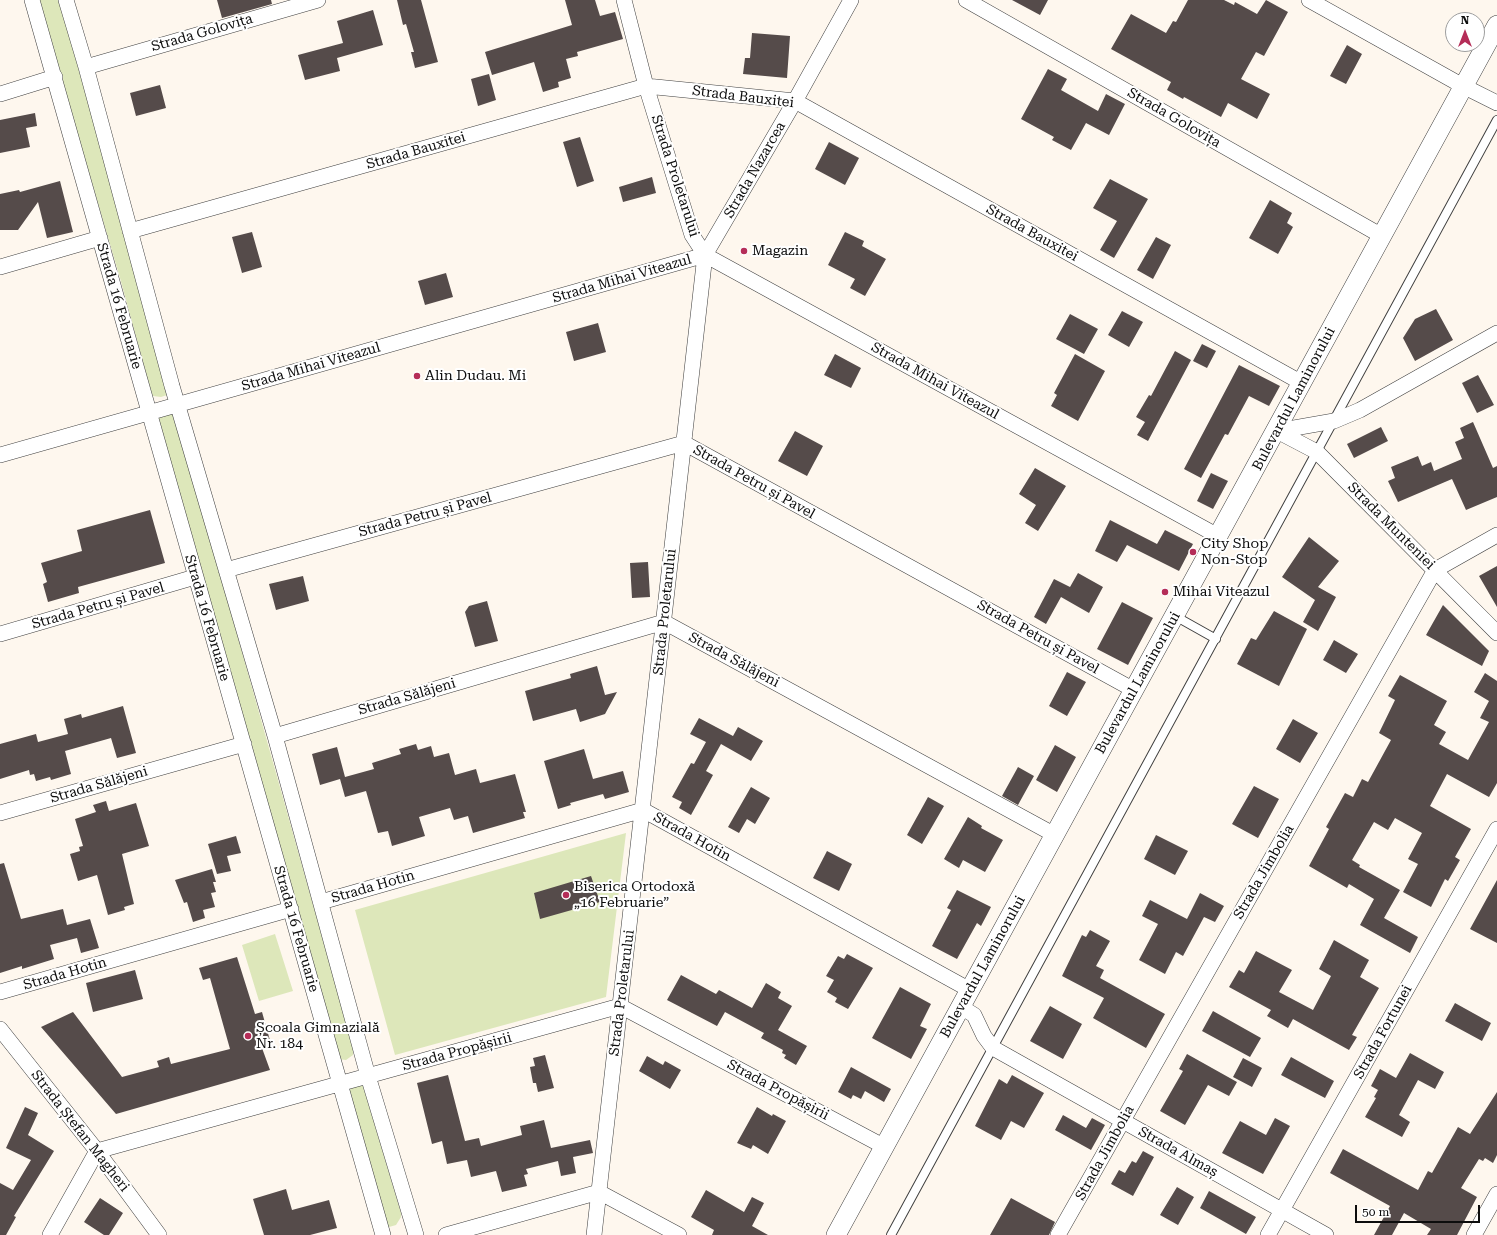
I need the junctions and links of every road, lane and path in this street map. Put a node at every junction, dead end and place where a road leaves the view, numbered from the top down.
1 (32, 0) edge
2 (66, 0) edge
3 (318, 0) edge
4 (624, 0) edge
5 (851, 0) edge
6 (966, 0) edge
7 (1309, 0) edge
8 (1497, 25) edge
9 (86, 67) junction
10 (55, 77) junction
11 (646, 86) junction
12 (1464, 86) junction
13 (0, 94) edge
14 (795, 101) junction
15 (1497, 102) edge
16 (1497, 120) edge
17 (130, 231) junction
18 (1382, 236) junction
19 (100, 238) junction
20 (705, 255) junction
21 (0, 267) edge
22 (1497, 333) edge
23 (1302, 383) junction
24 (178, 405) junction
25 (149, 413) junction
26 (1334, 421) junction
27 (1276, 431) junction
28 (684, 443) junction
29 (1317, 452) junction
30 (0, 455) edge
31 (1497, 535) edge
32 (1218, 536) junction
33 (226, 570) junction
34 (1435, 570) junction
35 (196, 577) junction
36 (1175, 616) junction
37 (664, 622) junction
38 (1497, 633) edge
39 (0, 634) edge
40 (1216, 639) junction
41 (1134, 690) junction
42 (275, 736) junction
43 (244, 744) junction
44 (643, 810) junction
45 (0, 813) edge
46 (1497, 830) edge
47 (1055, 834) junction
48 (321, 902) junction
49 (291, 909) junction
50 (970, 990) junction
51 (0, 992) edge
52 (620, 1006) junction
53 (961, 1007) junction
54 (0, 1029) edge
55 (993, 1048) junction
56 (368, 1076) junction
57 (339, 1084) junction
58 (1123, 1121) junction
59 (885, 1147) junction
60 (98, 1151) junction
61 (599, 1192) junction
62 (1497, 1194) edge
63 (1282, 1210) junction
64 (50, 1235) edge
65 (159, 1235) edge
66 (384, 1235) edge
67 (416, 1235) edge
68 (446, 1235) edge
69 (594, 1235) edge
70 (679, 1235) edge
71 (836, 1235) edge
72 (891, 1235) edge
73 (1058, 1235) edge
74 (1268, 1235) edge
75 (1326, 1235) edge
76 (1474, 1235) edge

1 - 10 street, Strada 16 Februarie
2 - 9 street
3 - 9 street, Strada Golovița
4 - 11 street, Strada Proletarului
5 - 14 street, Strada Nazarcea
6 - 18 street, Strada Golovița
7 - 12 street
8 - 12 street, Bulevardul Laminorului
9 - 17 street
10 - 13 street
10 - 19 street, Strada 16 Februarie
11 - 14 street, Strada Bauxitei
11 - 17 street, Strada Bauxitei
11 - 20 street, Strada Proletarului
12 - 15 street
12 - 18 street, Bulevardul Laminorului
14 - 20 street, Strada Nazarcea
14 - 23 street, Strada Bauxitei
16 - 26 lane
17 - 24 street
18 - 23 street, Bulevardul Laminorului
19 - 21 street
19 - 25 street, Strada 16 Februarie
20 - 24 street, Strada Mihai Viteazul
20 - 28 street, Strada Proletarului
20 - 32 street, Strada Mihai Viteazul
22 - 26 street
23 - 27 street, Bulevardul Laminorului
24 - 25 street, Strada Mihai Viteazul
24 - 33 street
25 - 30 street, Strada Mihai Viteazul
25 - 35 street, Strada 16 Februarie
26 - 27 street
26 - 29 lane
27 - 29 street, Strada Munteniei
27 - 32 street, Bulevardul Laminorului
28 - 33 street, Strada Petru și Pavel
28 - 37 street, Strada Proletarului
28 - 41 street, Strada Petru și Pavel
29 - 34 street, Strada Munteniei
29 - 40 lane
31 - 34 street
32 - 36 street, Bulevardul Laminorului
33 - 42 street
34 - 38 street, Strada Munteniei
34 - 58 street, Strada Jimbolia
35 - 39 street, Strada Petru și Pavel
35 - 43 street, Strada 16 Februarie
36 - 40 lane
36 - 41 street, Bulevardul Laminorului
37 - 42 street, Strada Sălăjeni
37 - 44 street, Strada Proletarului
37 - 47 street, Strada Sălăjeni
40 - 55 lane
41 - 47 street, Bulevardul Laminorului
42 - 48 street
43 - 45 street, Strada Sălăjeni
43 - 49 street, Strada 16 Februarie
44 - 48 street, Strada Hotin
44 - 50 street, Strada Hotin
44 - 52 street, Strada Proletarului
46 - 63 street, Strada Fortunei
47 - 50 street, Bulevardul Laminorului
48 - 56 street
49 - 51 street, Strada Hotin
49 - 57 street, Strada 16 Februarie
50 - 53 street, Bulevardul Laminorului
52 - 56 street, Strada Propășirii
52 - 59 street, Strada Propășirii
52 - 61 street, Strada Proletarului
53 - 55 street, Strada Almaș
53 - 59 street, Bulevardul Laminorului
54 - 60 street, Strada Ștefan Magheri
55 - 58 street, Strada Almaș
55 - 72 lane
56 - 57 street, Strada Propășirii
56 - 67 street
57 - 60 street, Strada Propășirii
57 - 66 street, Strada 16 Februarie
58 - 63 street, Strada Almaș
58 - 73 street, Strada Jimbolia
59 - 71 street, Bulevardul Laminorului
60 - 64 street
60 - 65 street, Strada Ștefan Magheri
61 - 68 street
61 - 69 street, Strada Proletarului
61 - 70 street
62 - 76 street
63 - 74 street, Strada Fortunei
63 - 75 street, Strada Almaș

